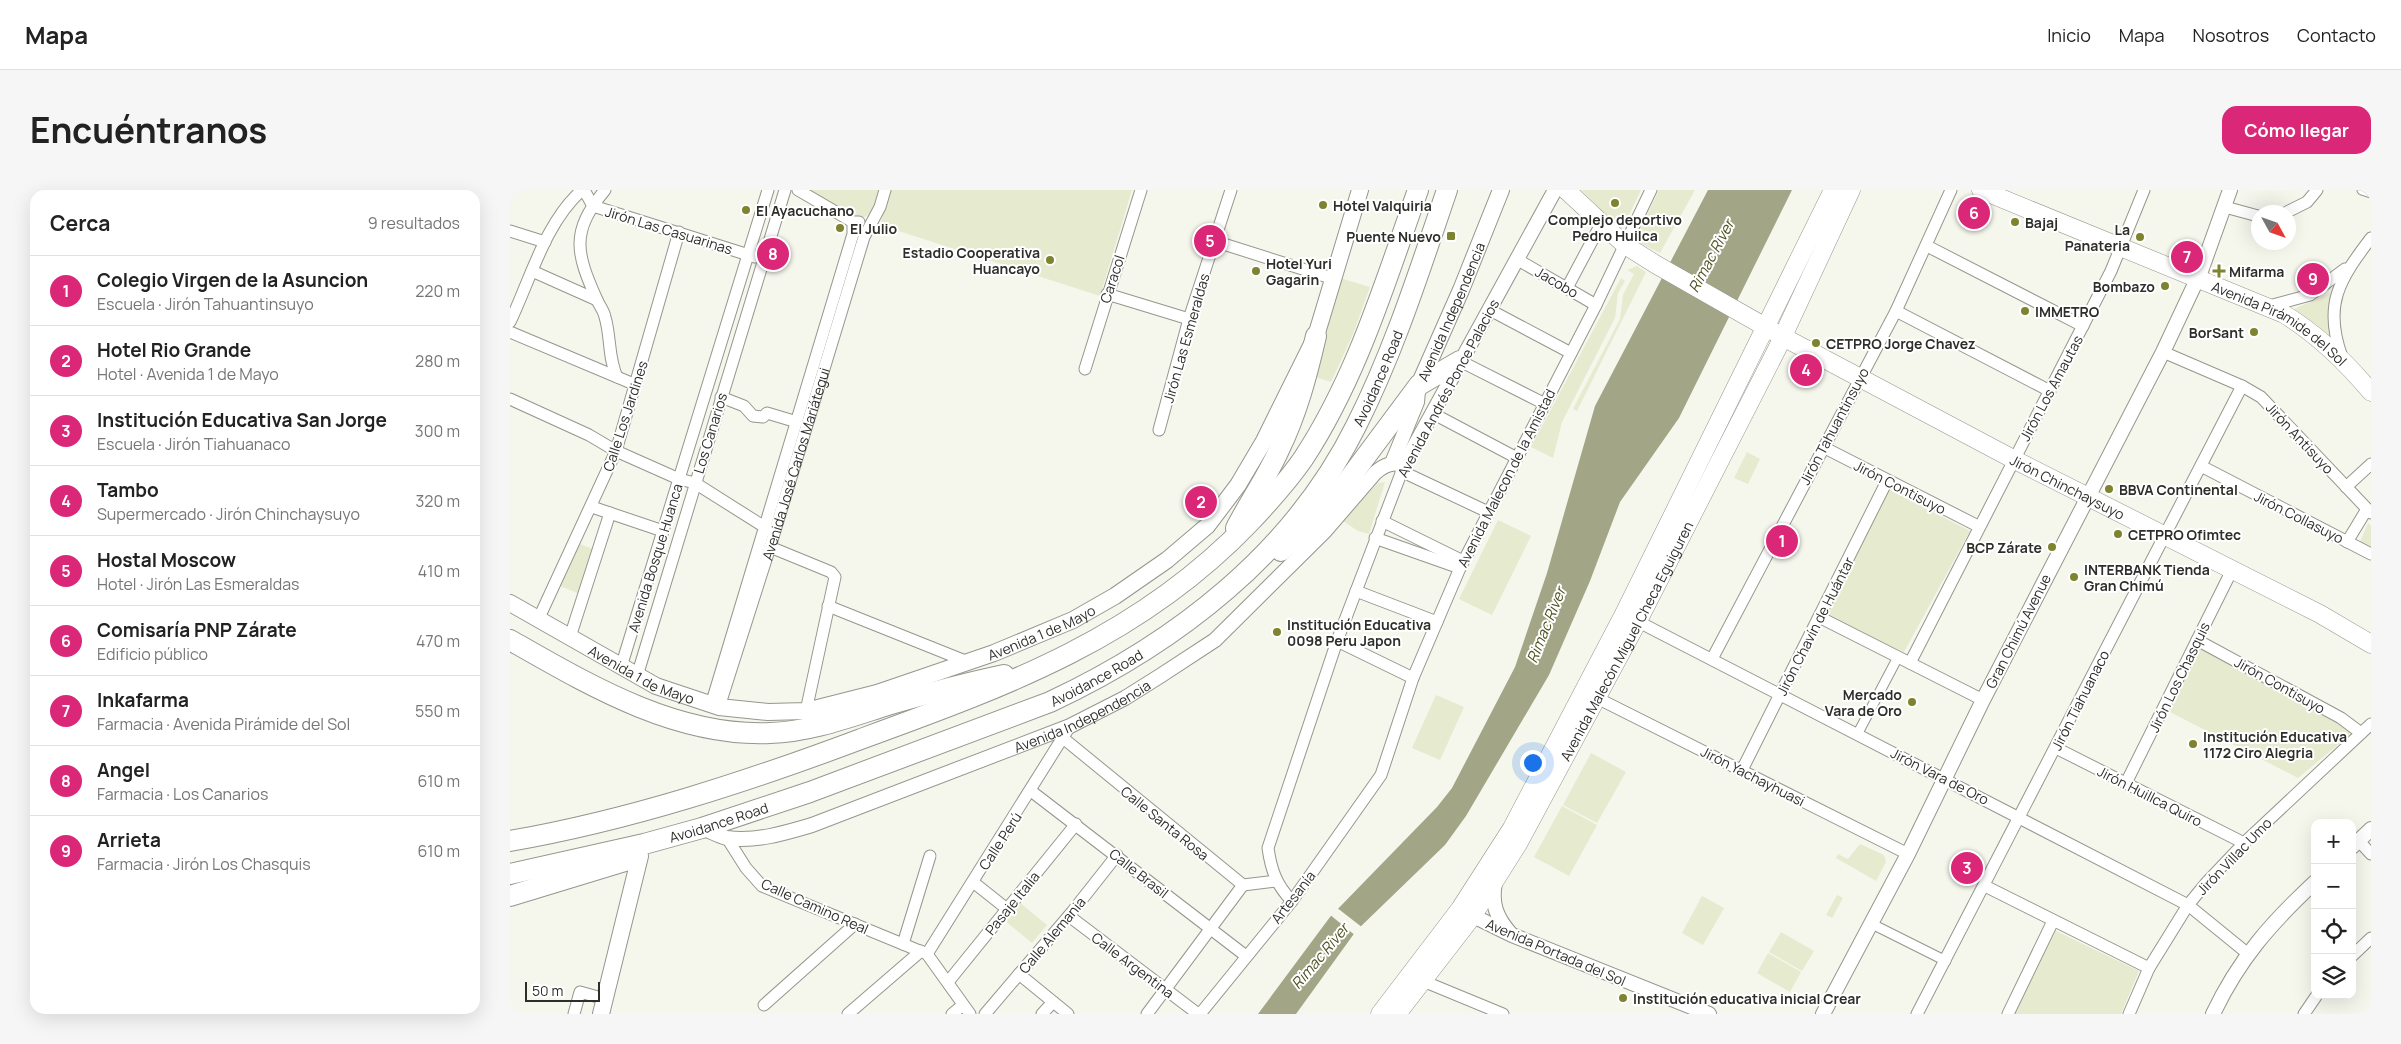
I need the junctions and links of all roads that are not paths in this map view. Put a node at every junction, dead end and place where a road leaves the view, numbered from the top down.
1 (583, 190) edge
2 (605, 190) edge
3 (768, 190) edge
4 (786, 190) edge
5 (798, 190) edge
6 (885, 190) edge
7 (1141, 190) edge
8 (1230, 190) edge
9 (1360, 190) edge
10 (1418, 190) edge
11 (1447, 190) edge
12 (1501, 190) edge
13 (1555, 190) edge
14 (1566, 190) edge
15 (1651, 190) edge
16 (1833, 190) edge
17 (1851, 190) edge
18 (1951, 190) edge
19 (1981, 190) edge
20 (2144, 190) edge
21 (2230, 190) edge
22 (2317, 190) edge
23 (2362, 190) edge
24 (2371, 193) edge
25 (593, 206) junction
26 (2225, 207) junction
27 (2296, 208) edge
28 (2251, 214) edge
29 (873, 221) junction
30 (853, 222) junction
31 (1601, 224) junction
32 (510, 231) edge
33 (679, 232) junction
34 (2371, 238) edge
35 (1214, 241) junction
36 (545, 242) junction
37 (1625, 245) junction
38 (1927, 246) junction
39 (2121, 247) junction
40 (749, 256) junction
41 (764, 260) junction
42 (1518, 260) junction
43 (2349, 267) junction
44 (532, 271) junction
45 (1334, 279) junction
46 (2198, 279) junction
47 (1567, 288) junction
48 (1107, 294) junction
49 (597, 300) junction
50 (1596, 305) junction
51 (2267, 306) junction
52 (1490, 310) junction
53 (1896, 311) junction
54 (511, 317) edge
55 (1190, 319) junction
56 (1760, 324) junction
57 (2083, 326) junction
58 (510, 332) edge
59 (1316, 336) junction
60 (1782, 337) junction
61 (2163, 352) junction
62 (1571, 353) junction
63 (2342, 359) junction
64 (1460, 361) junction
65 (1085, 369) dead end
66 (712, 374) junction
67 (617, 377) junction
68 (1859, 378) junction
69 (727, 379) junction
70 (636, 385) junction
71 (1419, 385) junction
72 (2242, 386) junction
73 (2050, 391) junction
74 (2371, 392) edge
75 (721, 397) junction
76 (510, 399) edge
77 (1545, 404) junction
78 (1432, 413) junction
79 (797, 422) junction
80 (1160, 430) dead end
81 (1822, 447) junction
82 (616, 451) junction
83 (1517, 458) junction
84 (2013, 459) junction
85 (2371, 464) edge
86 (1399, 465) junction
87 (2201, 466) junction
88 (679, 479) junction
89 (1887, 481) junction
90 (695, 483) junction
91 (2346, 487) junction
92 (2088, 495) junction
93 (592, 507) junction
94 (2369, 511) edge
95 (1488, 512) junction
96 (610, 513) junction
97 (1382, 522) junction
98 (1978, 526) junction
99 (770, 530) junction
100 (663, 531) junction
101 (2165, 535) junction
102 (1375, 538) junction
103 (2348, 542) junction
104 (770, 547) junction
105 (1226, 547) junction
106 (2371, 554) edge
107 (1461, 564) junction
108 (2232, 570) junction
109 (1244, 576) junction
110 (1356, 591) junction
111 (510, 603) edge
112 (828, 606) junction
113 (1631, 617) junction
114 (1819, 617) junction
115 (538, 620) junction
116 (1437, 622) junction
117 (570, 637) junction
118 (510, 640) edge
119 (2197, 640) junction
120 (1337, 641) junction
121 (2371, 644) edge
122 (1898, 657) junction
123 (1712, 659) junction
124 (968, 662) junction
125 (1910, 663) junction
126 (1050, 665) junction
127 (621, 667) junction
128 (637, 676) junction
129 (1413, 678) junction
130 (1781, 693) junction
131 (1597, 698) junction
132 (1983, 700) junction
133 (715, 706) junction
134 (806, 711) junction
135 (2371, 724) edge
136 (1070, 726) junction
137 (1858, 733) junction
138 (2361, 733) junction
139 (1063, 738) junction
140 (2056, 748) junction
141 (1742, 770) junction
142 (1381, 775) joint
143 (1945, 778) junction
144 (2126, 784) junction
145 (1031, 791) junction
146 (2018, 816) junction
147 (1076, 824) junction
148 (702, 828) junction
149 (2371, 829) edge
150 (672, 837) junction
151 (727, 838) junction
152 (510, 841) edge
153 (2244, 843) junction
154 (2356, 844) edge
155 (1908, 854) junction
156 (2371, 854) edge
157 (1117, 855) junction
158 (640, 856) junction
159 (930, 856) dead end
160 (510, 874) edge
161 (1276, 881) junction
162 (973, 882) junction
163 (1495, 883) junction
164 (1243, 885) junction
165 (1985, 886) junction
166 (2311, 886) edge
167 (510, 896) edge
168 (1292, 901) junction
169 (2188, 905) junction
170 (1007, 909) junction
171 (1466, 913) junction
172 (1069, 916) junction
173 (2053, 922) junction
174 (855, 924) junction
175 (1872, 924) junction
176 (1211, 929) junction
177 (1512, 935) junction
178 (2371, 938) edge
179 (903, 944) junction
180 (924, 953) junction
181 (2248, 953) junction
182 (2354, 954) edge
183 (1246, 956) junction
184 (1946, 961) junction
185 (2148, 968) junction
186 (1019, 974) junction
187 (1423, 981) junction
188 (948, 982) junction
189 (1165, 990) junction
190 (2314, 999) edge
191 (1053, 1002) junction
192 (764, 1005) dead end
193 (603, 1007) edge
194 (967, 1009) edge
195 (574, 1014) edge
196 (848, 1014) edge
197 (952, 1014) edge
198 (985, 1014) edge
199 (1042, 1014) edge
200 (1068, 1014) edge
201 (1147, 1014) edge
202 (1199, 1014) edge
203 (1380, 1014) edge
204 (1397, 1014) edge
205 (1502, 1014) edge
206 (1709, 1014) edge
207 (1823, 1014) edge
208 (1917, 1014) edge
209 (2008, 1014) edge
210 (2129, 1014) edge
211 (2213, 1014) edge
212 (2304, 1014) edge

1 - 25 street, Jirón Las Casuarinas
1 - 36 street
2 - 25 street
3 - 40 street, Avenida Bosque Huanca
4 - 41 street, Los Canarios
5 - 30 street
6 - 29 street, Avenida José Carlos Mariátegui
7 - 48 street, Caracol
8 - 35 street, Jirón Las Esmeraldas
9 - 45 main road, Avenida 1 de Mayo
10 - 105 highway, Avoidance Road
11 - 109 highway, Avoidance Road
12 - 71 main road, Avenida Independencia
13 - 42 street, Avenida Andrés Ponce Palacios
14 - 31 main road
15 - 37 street, Avenida Malecon de la Amistad
16 - 56 main road, Avenida Malecón Miguel Checa Eguiguren
17 - 60 main road, Avenida Malecón Miguel Checa Eguiguren
18 - 38 street, Jirón Tahuantinsuyo
19 - 39 main road, Avenida Pirámide del Sol
20 - 39 street, Jirón Los Amautas
21 - 26 street, Gran Chimú Avenue
22 - 27 street
23 - 24 street
25 - 33 street, Jirón Las Casuarinas
25 - 49 street
26 - 28 street
26 - 46 street, Gran Chimú Avenue
29 - 30 street
29 - 99 street, Avenida José Carlos Mariátegui
30 - 79 street, Avenida José Carlos Mariátegui
31 - 37 main road
31 - 47 street
32 - 36 street
33 - 40 street, Jirón Las Casuarinas
33 - 70 street, Calle Los Jardines
34 - 43 street
35 - 45 street
35 - 55 street, Jirón Las Esmeraldas
36 - 44 street
37 - 50 street, Avenida Malecon de la Amistad
37 - 56 main road
38 - 53 street, Jirón Tahuantinsuyo
38 - 57 street
39 - 46 main road, Avenida Pirámide del Sol
39 - 57 street, Jirón Los Amautas
40 - 41 street, Jirón Las Casuarinas
40 - 66 street, Avenida Bosque Huanca
41 - 69 street, Los Canarios
42 - 47 street, Jacobo
42 - 52 street, Avenida Andrés Ponce Palacios
43 - 51 street
43 - 63 street
44 - 49 street
44 - 54 street
45 - 59 main road, Avenida 1 de Mayo
46 - 51 main road, Avenida Pirámide del Sol
46 - 61 street, Gran Chimú Avenue
47 - 50 street, Jacobo
48 - 55 street
48 - 65 street, Caracol
49 - 67 street
50 - 62 street, Avenida Malecon de la Amistad
51 - 63 main road, Avenida Pirámide del Sol
52 - 62 street
52 - 64 street, Avenida Andrés Ponce Palacios
53 - 68 street, Jirón Tahuantinsuyo
53 - 73 street
55 - 80 street, Jirón Las Esmeraldas
56 - 60 main road, Jirón Chinchaysuyo
56 - 113 main road, Avenida Malecón Miguel Checa Eguiguren
57 - 73 street, Jirón Los Amautas
58 - 67 street
59 - 105 highway
59 - 124 main road, Avenida 1 de Mayo
60 - 68 main road, Jirón Chinchaysuyo
60 - 113 main road, Avenida Malecón Miguel Checa Eguiguren
61 - 72 street, Jirón Antisuyo
61 - 92 street, Gran Chimú Avenue
62 - 77 street, Avenida Malecon de la Amistad
63 - 74 main road, Avenida Pirámide del Sol
64 - 71 highway
64 - 77 street
64 - 78 street, Avenida Andrés Ponce Palacios
66 - 69 street
66 - 88 street, Avenida Bosque Huanca
67 - 70 street
68 - 81 street, Jirón Tahuantinsuyo
68 - 84 main road, Jirón Chinchaysuyo
69 - 75 street, Los Canarios
70 - 82 street, Calle Los Jardines
71 - 86 street, Avenida Independencia
71 - 109 highway
72 - 87 street, Jirón Tiahuanaco
72 - 91 street, Jirón Antisuyo
73 - 84 street, Jirón Los Amautas
75 - 79 street
75 - 90 street, Los Canarios
76 - 82 street
77 - 83 street, Avenida Malecon de la Amistad
78 - 83 street
78 - 86 street, Avenida Andrés Ponce Palacios
79 - 99 street, Avenida José Carlos Mariátegui
81 - 89 street, Jirón Contisuyo
81 - 123 street, Jirón Tahuantinsuyo
82 - 88 street
82 - 93 street, Calle Los Jardines
83 - 95 street, Avenida Malecon de la Amistad
84 - 92 main road, Jirón Chinchaysuyo
84 - 98 street, Jirón Los Amautas
85 - 91 street
86 - 95 street
86 - 97 street, Avenida Andrés Ponce Palacios
86 - 136 street, Avenida Independencia
87 - 101 street, Jirón Tiahuanaco
87 - 103 street, Jirón Collasuyo
88 - 90 street
88 - 100 street, Avenida Bosque Huanca
89 - 98 street, Jirón Contisuyo
89 - 114 street, Jirón Chavín de Huántar
90 - 99 street
90 - 128 street, Los Canarios
91 - 94 street, Jirón Antisuyo
92 - 101 main road, Jirón Chinchaysuyo
92 - 132 street, Gran Chimú Avenue
93 - 96 street
93 - 115 street, Calle Los Jardines
94 - 103 street
95 - 107 street, Avenida Malecon de la Amistad
96 - 100 street
96 - 117 street
97 - 102 street, Avenida Andrés Ponce Palacios
97 - 107 street
98 - 125 street, Jirón Los Amautas
99 - 104 street, Avenida José Carlos Mariátegui
99 - 133 street, Avenida José Carlos Mariátegui
100 - 127 street, Avenida Bosque Huanca
101 - 108 main road, Jirón Chinchaysuyo
101 - 140 street, Jirón Tiahuanaco
102 - 107 street
102 - 110 street, Avenida Andrés Ponce Palacios
103 - 106 street, Jirón Collasuyo
104 - 112 street
104 - 133 street, Avenida José Carlos Mariátegui
105 - 126 highway, Avoidance Road
107 - 116 street, Avenida Malecon de la Amistad
108 - 119 street, Jirón Los Chasquis
108 - 121 main road, Jirón Chinchaysuyo
109 - 148 highway, Avoidance Road
110 - 116 street
110 - 120 street, Avenida Andrés Ponce Palacios
111 - 115 main road, Avenida 1 de Mayo
112 - 124 street
112 - 134 street
113 - 123 street, Jirón Vara de Oro
113 - 131 main road, Avenida Malecón Miguel Checa Eguiguren
113 - 171 main road, Avenida Malecón Miguel Checa Eguiguren
114 - 122 street
114 - 130 street, Jirón Chavín de Huántar
115 - 117 main road, Avenida 1 de Mayo
116 - 129 street, Avenida Malecon de la Amistad
117 - 127 main road, Avenida 1 de Mayo
118 - 126 highway
119 - 138 street, Jirón Contisuyo
119 - 144 street, Jirón Los Chasquis
120 - 129 street
120 - 161 street, Avenida Andrés Ponce Palacios
122 - 125 street
122 - 137 street
123 - 130 street, Jirón Vara de Oro
124 - 134 main road, Avenida 1 de Mayo
125 - 132 street
126 - 152 highway, Avoidance Road
127 - 128 main road, Avenida 1 de Mayo
128 - 133 main road, Avenida 1 de Mayo
129 - 142 street, Avenida Malecon de la Amistad
130 - 137 street, Jirón Vara de Oro
130 - 141 street, Jirón Chavín de Huántar
131 - 141 street, Jirón Yachayhuasi
131 - 163 main road, Avenida Malecón Miguel Checa Eguiguren
132 - 143 street, Gran Chimú Avenue
133 - 134 main road, Avenida 1 de Mayo
135 - 138 street, Jirón Villac Umo
136 - 139 street, Calle Perú
136 - 151 street, Avenida Independencia
137 - 143 street, Jirón Vara de Oro
138 - 153 street, Jirón Villac Umo
139 - 145 street, Calle Perú
139 - 164 street, Calle Santa Rosa
140 - 144 street, Jirón Huillca Quiro
140 - 146 street, Jirón Tiahuanaco
141 - 155 street, Jirón Yachayhuasi
142 - 168 street, Artesanía
143 - 146 street, Jirón Vara de Oro
143 - 155 street, Gran Chimú Avenue
144 - 153 street, Jirón Huillca Quiro
145 - 147 street, Calle Brasil
145 - 162 street, Calle Perú
146 - 165 street, Jirón Tiahuanaco
146 - 169 street, Jirón Vara de Oro
147 - 157 street, Calle Brasil
147 - 170 street, Pasaje Italia
148 - 150 highway, Avoidance Road
148 - 151 street, Avenida Independencia
149 - 154 street
150 - 158 highway
150 - 160 highway, Avoidance Road
151 - 174 street, Calle Camino Real
153 - 169 street, Jirón Villac Umo
154 - 156 street
155 - 175 street, Gran Chimú Avenue
157 - 172 street, Calle Alemania
157 - 176 street, Calle Brasil
158 - 167 highway
158 - 193 main road
159 - 179 street
161 - 164 street
161 - 168 street, Avenida Andrés Ponce Palacios
162 - 170 street
162 - 180 street, Calle Perú
163 - 171 main road, Avenida Malecón Miguel Checa Eguiguren
163 - 177 street
164 - 176 street
165 - 173 street
165 - 184 street, Jirón Tiahuanaco
166 - 181 street
168 - 183 street, Artesanía
169 - 181 street, Jirón Vara de Oro
169 - 185 street, Jirón Villac Umo
170 - 188 street, Pasaje Italia
171 - 177 street, Avenida Portada del Sol
171 - 187 main road, Avenida Malecón Miguel Checa Eguiguren
171 - 203 main road, Avenida Malecón Miguel Checa Eguiguren
172 - 186 street, Calle Alemania
172 - 189 street, Calle Argentina
173 - 185 street
173 - 209 street
174 - 179 street, Calle Camino Real
174 - 192 street
175 - 184 street
175 - 207 street, Gran Chimú Avenue
176 - 183 street, Calle Brasil
176 - 189 street
177 - 206 street, Avenida Portada del Sol
178 - 182 street
179 - 180 street, Calle Camino Real
180 - 188 street
180 - 196 street
181 - 211 street
183 - 202 street, Artesanía
184 - 208 street, Jirón Tiahuanaco
185 - 210 street, Jirón Villac Umo
186 - 191 street
186 - 198 street, Calle Alemania
187 - 204 main road, Avenida Malecón Miguel Checa Eguiguren
187 - 205 street
188 - 194 street
189 - 201 street
189 - 202 street, Calle Argentina
190 - 212 street
191 - 199 street
191 - 200 street
193 - 195 street
194 - 197 street

